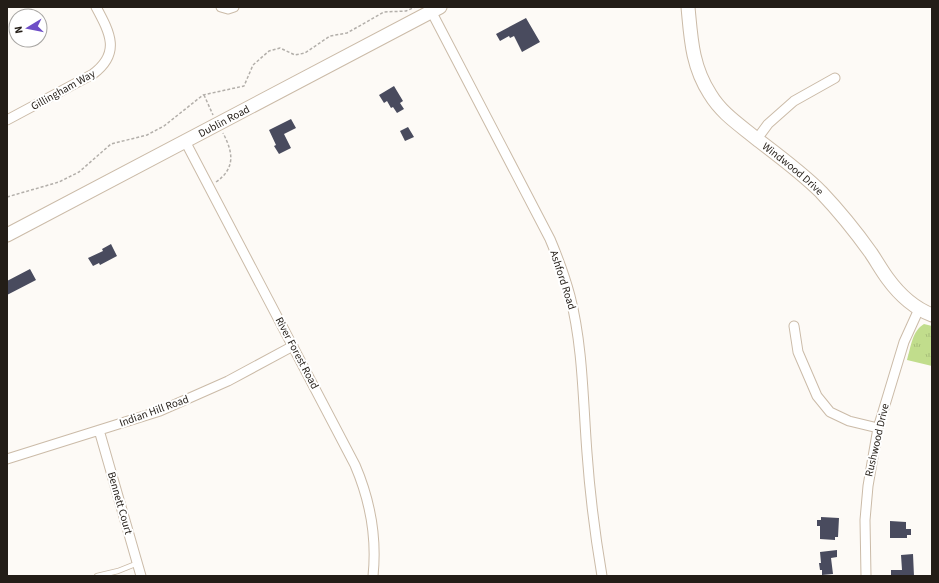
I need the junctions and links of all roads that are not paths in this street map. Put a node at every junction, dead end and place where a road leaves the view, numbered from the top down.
1 (96, 7) edge
2 (221, 7) edge
3 (234, 7) edge
4 (688, 7) edge
5 (433, 8) edge
6 (835, 78) dead end
7 (7, 120) edge
8 (757, 139) junction
9 (185, 141) junction
10 (7, 235) edge
11 (920, 309) junction
12 (932, 314) edge
13 (794, 326) dead end
14 (293, 346) junction
15 (878, 428) junction
16 (99, 430) junction
17 (7, 459) edge
18 (138, 563) junction
19 (97, 576) edge
20 (141, 576) edge
21 (373, 576) edge
22 (602, 576) edge
23 (866, 576) edge

1 - 7 street, Gillingham Way
2 - 3 street
4 - 8 main road, Windwood Drive
5 - 9 main road, Dublin Road
5 - 22 street, Ashford Road
6 - 8 street
8 - 11 main road, Windwood Drive
9 - 10 main road, Dublin Road
9 - 14 street, River Forest Road
11 - 12 main road, Windwood Drive
11 - 15 street, Rushwood Drive
13 - 15 street
14 - 16 street, Indian Hill Road
14 - 21 street, River Forest Road
15 - 23 street, Rushwood Drive
16 - 17 street, Indian Hill Road
16 - 18 street, Bennett Court
18 - 19 lane
18 - 20 street, Bennett Court

